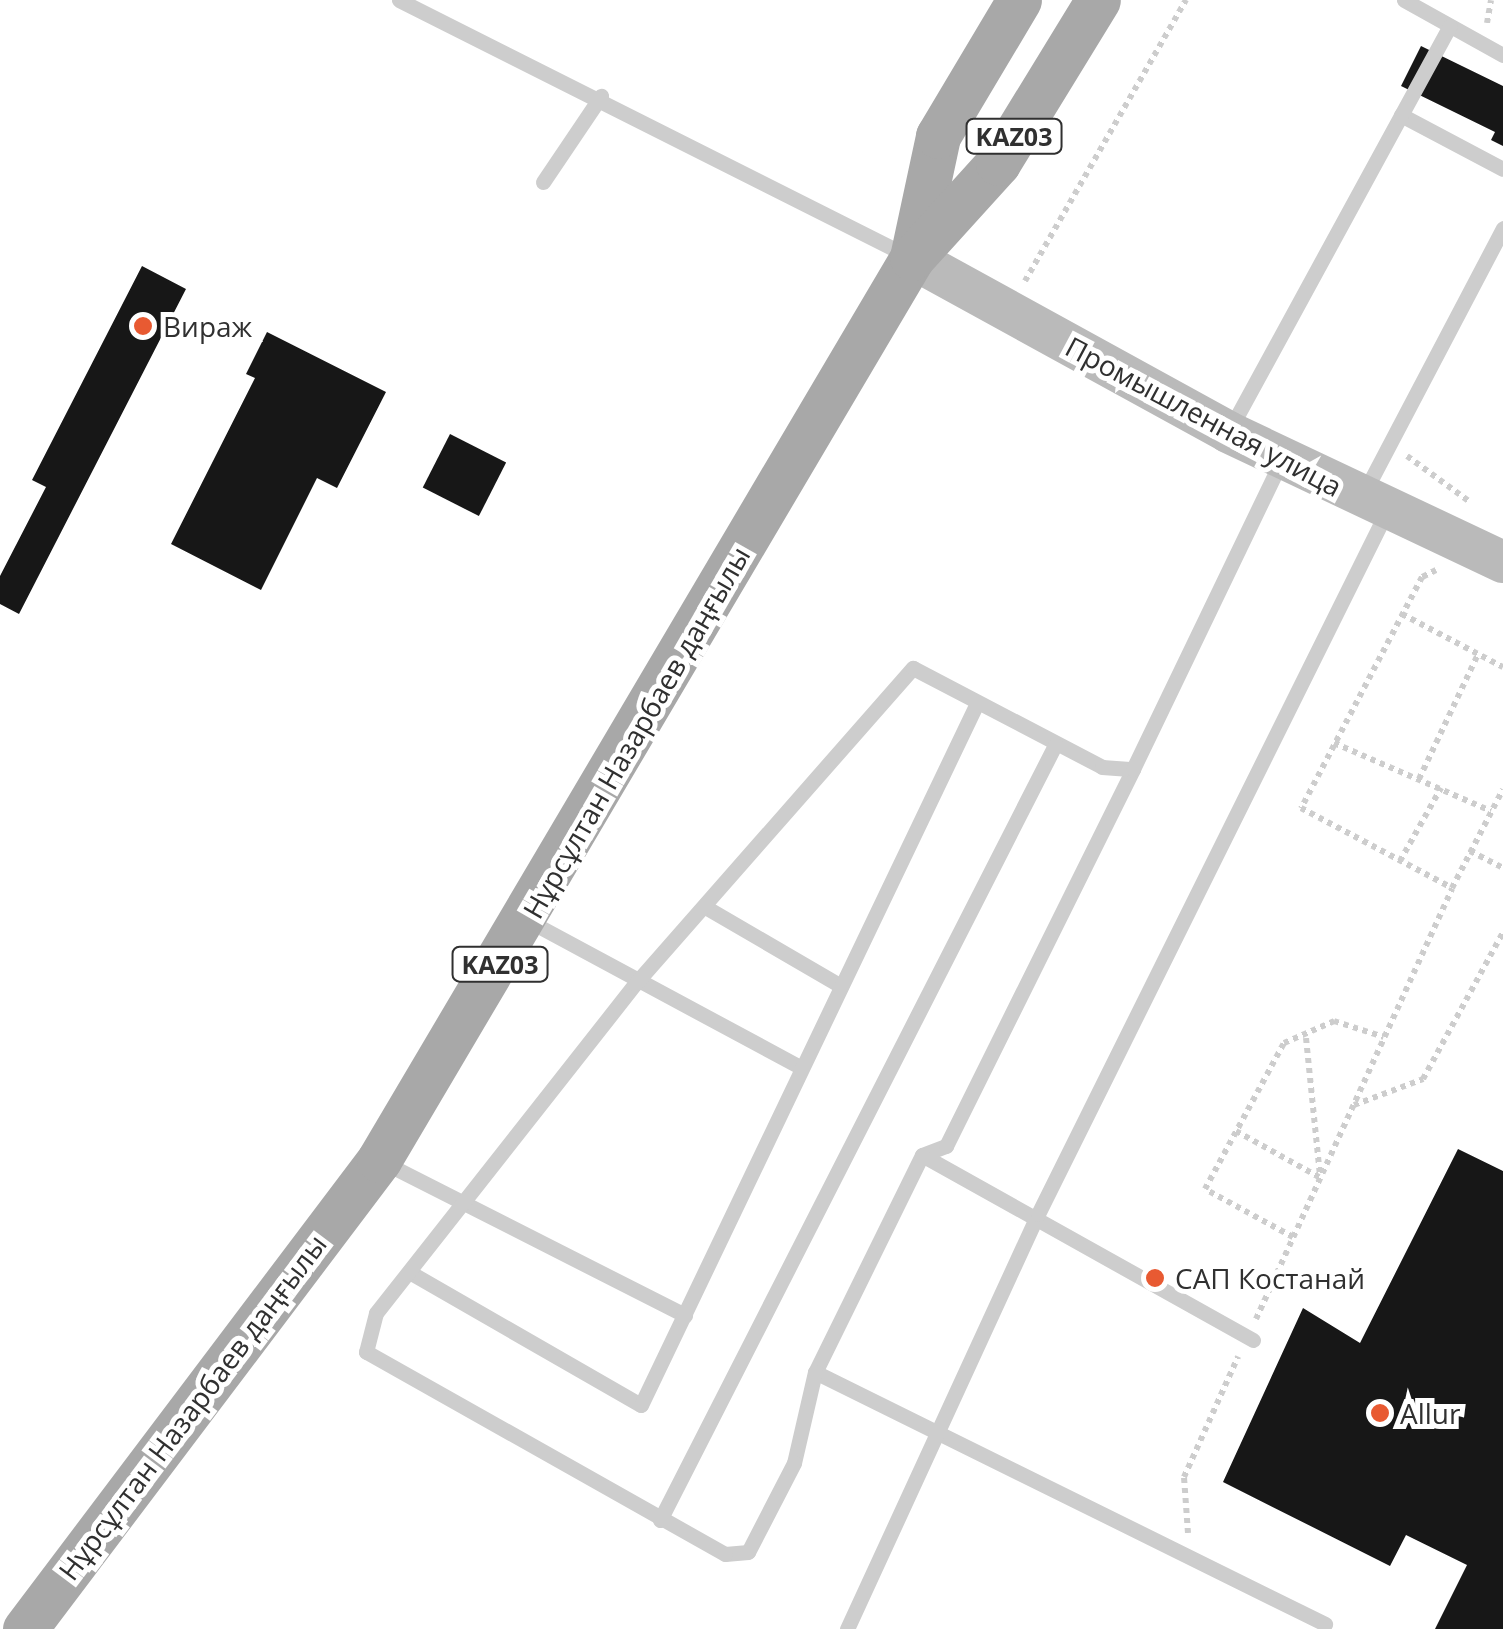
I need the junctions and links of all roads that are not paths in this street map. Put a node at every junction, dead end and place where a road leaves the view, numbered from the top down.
1 (399, 0) edge
2 (1019, 0) edge
3 (1098, 0) edge
4 (1404, 0) edge
5 (1450, 26) junction
6 (1503, 55) edge
7 (601, 96) junction
8 (1402, 114) junction
9 (1503, 168) edge
10 (543, 182) dead end
11 (1503, 228) edge
12 (912, 258) junction
13 (1228, 432) junction
14 (1282, 460) junction
15 (1373, 506) junction
16 (1503, 562) edge
17 (977, 703) junction
18 (1056, 745) junction
19 (1132, 769) junction
20 (707, 908) junction
21 (527, 920) junction
22 (836, 983) junction
23 (636, 984) junction
24 (798, 1066) junction
25 (922, 1155) junction
26 (379, 1160) junction
27 (463, 1206) junction
28 (1038, 1214) junction
29 (411, 1273) junction
30 (685, 1315) junction
31 (1251, 1338) road end
32 (816, 1372) junction
33 (942, 1435) junction
34 (660, 1520) junction
35 (1325, 1624) dead end
36 (24, 1629) edge
37 (846, 1629) edge

1 - 7 lane
2 - 12 main road, Нұрсұлтан Назарбаев даңғылы / KАZ03
3 - 12 main road, Нұрсұлтан Назарбаев даңғылы / KАZ03
4 - 5 lane
5 - 6 lane
5 - 8 lane
7 - 10 lane
7 - 12 lane
8 - 9 lane
8 - 13 lane
11 - 15 lane
12 - 13 street, Промышленная улица
12 - 21 main road, Нұрсұлтан Назарбаев даңғылы / KАZ03
13 - 14 street, Промышленная улица
14 - 15 street, Промышленная улица
14 - 19 lane
15 - 16 street, Промышленная улица
15 - 28 lane
17 - 18 lane
17 - 20 lane
17 - 22 lane
18 - 19 lane
18 - 34 lane
19 - 25 lane
20 - 22 lane
20 - 23 lane
21 - 23 lane
21 - 26 main road, Нұрсұлтан Назарбаев даңғылы / KАZ03
22 - 24 lane
23 - 24 lane
23 - 27 lane
24 - 30 lane
25 - 28 lane
25 - 32 lane
26 - 27 lane
26 - 36 main road, Нұрсұлтан Назарбаев даңғылы / KАZ03
27 - 29 lane
27 - 30 lane
28 - 31 lane
28 - 33 lane
29 - 30 lane
29 - 34 lane
32 - 33 lane
32 - 34 lane
33 - 35 lane
33 - 37 lane

